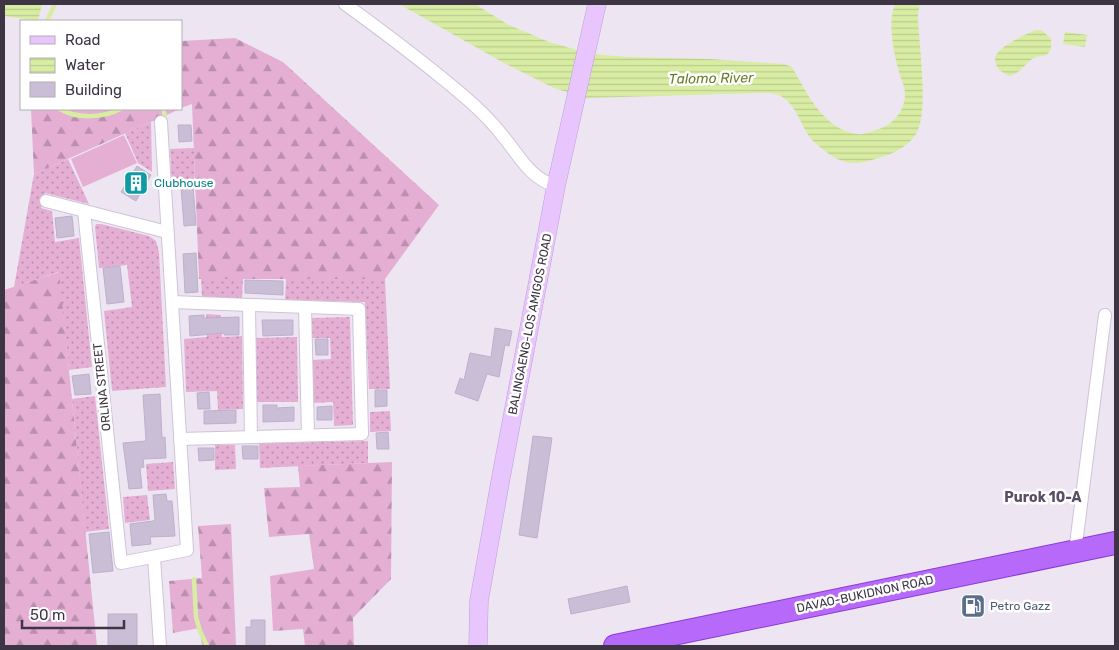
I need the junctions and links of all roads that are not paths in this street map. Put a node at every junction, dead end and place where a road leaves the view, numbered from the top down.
1 (345, 4) edge
2 (595, 11) edge
3 (160, 122) dead end
4 (556, 186) junction
5 (46, 201) dead end
6 (84, 211) junction
7 (167, 232) junction
8 (172, 302) junction
9 (249, 305) junction
10 (305, 307) junction
11 (1104, 315) dead end
12 (308, 435) junction
13 (251, 437) junction
14 (180, 439) junction
15 (1115, 543) edge
16 (1075, 552) junction
17 (154, 556) junction
18 (160, 646) edge
19 (478, 646) edge
20 (615, 646) edge

1 - 4 street
2 - 4 street, BALINGAENG-LOS AMIGOS ROAD
3 - 7 street
4 - 19 street, BALINGAENG-LOS AMIGOS ROAD
5 - 6 street
6 - 7 street
6 - 17 street, ORLINA STREET
7 - 8 street
8 - 9 street
8 - 14 street
9 - 10 street
9 - 13 street
10 - 12 street
10 - 12 street
11 - 16 street
12 - 13 street
13 - 14 street
14 - 17 street
15 - 16 highway, DAVAO-BUKIDNON ROAD
16 - 20 highway, DAVAO-BUKIDNON ROAD
17 - 18 street

